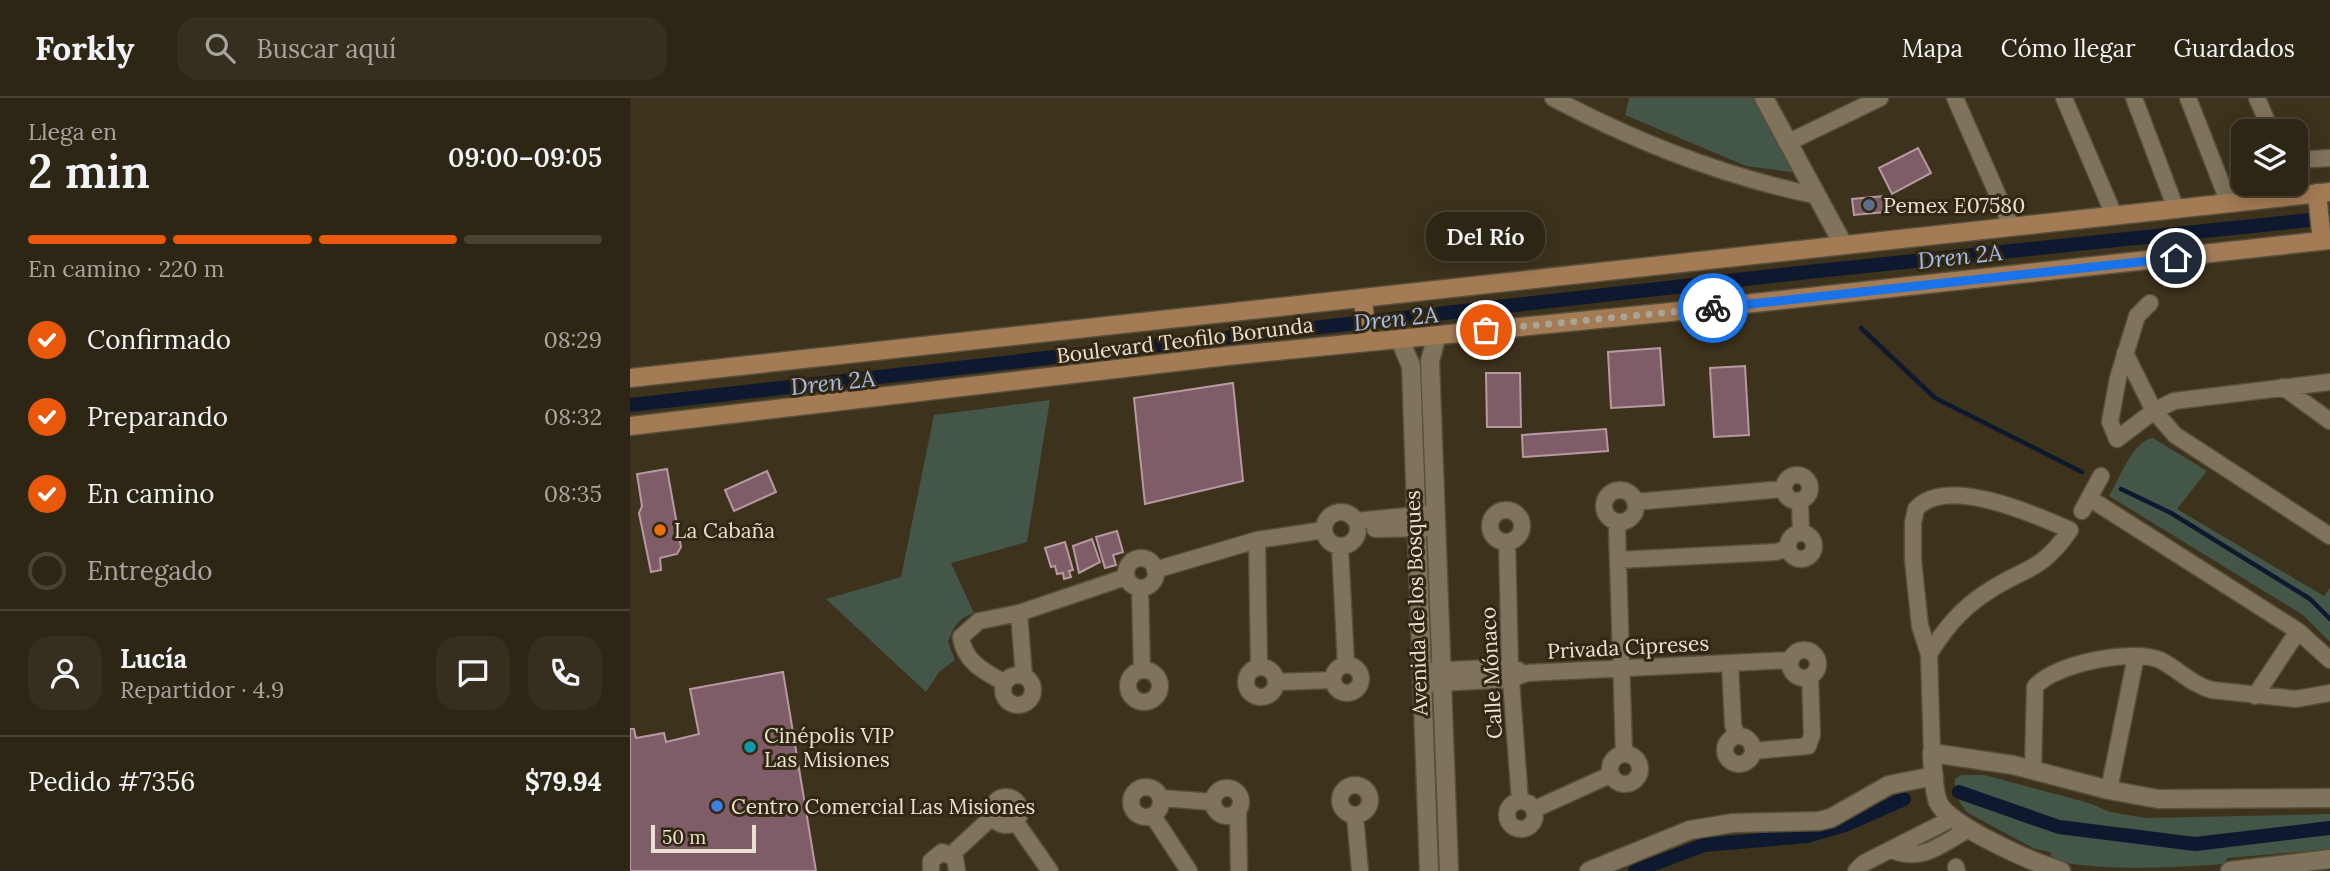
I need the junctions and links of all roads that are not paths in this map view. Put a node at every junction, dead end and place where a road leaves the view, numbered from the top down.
1 (1553, 98) edge
2 (1589, 98) edge
3 (1764, 98) edge
4 (1880, 98) edge
5 (1955, 98) edge
6 (2064, 98) edge
7 (2134, 98) edge
8 (2188, 98) edge
9 (2258, 98) edge
10 (1584, 115) junction
11 (2266, 119) edge
12 (1787, 143) junction
13 (2330, 158) edge
14 (2308, 159) edge
15 (1814, 195) junction
16 (2321, 197) edge
17 (2229, 203) junction
18 (2176, 209) junction
19 (2114, 215) junction
20 (2011, 225) junction
21 (2324, 237) edge
22 (1843, 243) junction
23 (2150, 303) dead end
24 (1363, 304) junction
25 (1437, 335) junction
26 (1366, 337) junction
27 (1400, 340) junction
28 (2125, 353) junction
29 (630, 377) edge
30 (2330, 382) edge
31 (2283, 387) junction
32 (2154, 411) junction
33 (2330, 421) edge
34 (630, 426) edge
35 (2101, 476) dead end
36 (1783, 489) junction
37 (1800, 501) junction
38 (1635, 502) junction
39 (1436, 520) junction
40 (1416, 522) junction
41 (1620, 522) junction
42 (1357, 525) junction
43 (2327, 528) edge
44 (1324, 530) junction
45 (1801, 533) junction
46 (1257, 540) junction
47 (1507, 542) dead end
48 (1340, 547) junction
49 (1788, 548) junction
50 (1618, 560) junction
51 (1155, 570) junction
52 (1126, 577) junction
53 (1140, 588) junction
54 (1019, 613) junction
55 (2298, 631) junction
56 (1929, 654) junction
57 (2136, 656) junction
58 (2330, 660) edge
59 (1730, 663) junction
60 (1346, 665) junction
61 (1259, 667) junction
62 (1620, 668) junction
63 (1142, 670) dead end
64 (1510, 673) junction
65 (1024, 676) junction
66 (1443, 677) junction
67 (1422, 678) junction
68 (1333, 680) junction
69 (1276, 682) junction
70 (1005, 683) junction
71 (2330, 693) edge
72 (2255, 696) junction
73 (1736, 736) junction
74 (1753, 751) junction
75 (1624, 753) junction
76 (1932, 753) junction
77 (2033, 769) junction
78 (1610, 775) junction
79 (1934, 776) junction
80 (2109, 790) junction
81 (1161, 799) junction
82 (2330, 799) edge
83 (1213, 802) junction
84 (1238, 811) junction
85 (1153, 816) junction
86 (1355, 816) dead end
87 (992, 817) junction
88 (1953, 818) junction
89 (1015, 821) junction
90 (1969, 829) junction
91 (1892, 850) junction
92 (952, 854) junction
93 (2330, 859) edge
94 (931, 871) edge
95 (957, 871) edge
96 (1050, 871) edge
97 (1189, 871) edge
98 (1239, 871) edge
99 (1360, 871) edge
100 (1429, 871) edge
101 (1449, 871) edge
102 (1589, 871) edge
103 (1856, 871) edge
104 (2060, 871) edge
105 (2230, 871) edge

1 - 10 street
2 - 10 street
3 - 12 street
4 - 12 street
5 - 20 street
6 - 19 street
7 - 18 street
8 - 17 street
9 - 11 street
10 - 15 street
12 - 15 street
13 - 14 street
15 - 22 street
16 - 17 main road, Boulevard Teofilo Borunda
16 - 21 main road
17 - 18 main road, Boulevard Teofilo Borunda
18 - 19 main road, Boulevard Teofilo Borunda
19 - 20 main road, Boulevard Teofilo Borunda
20 - 22 main road, Boulevard Teofilo Borunda
21 - 25 main road, Boulevard Teofilo Borunda
22 - 24 main road, Boulevard Teofilo Borunda
23 - 28 street
24 - 26 main road
24 - 29 main road, Boulevard Teofilo Borunda
25 - 27 main road, Boulevard Teofilo Borunda
25 - 39 street, Avenida de los Bosques
26 - 27 main road, Boulevard Teofilo Borunda
26 - 34 main road, Boulevard Teofilo Borunda
27 - 40 street, Avenida de los Bosques
28 - 32 street
28 - 32 street
30 - 31 street
31 - 32 street
31 - 33 street
32 - 43 street
35 - 55 street
36 - 37 street
36 - 37 street
36 - 38 street
37 - 45 street
38 - 41 street
38 - 41 street
39 - 40 street
39 - 66 street, Avenida de los Bosques
40 - 42 street
40 - 42 street
40 - 67 street, Avenida de los Bosques
41 - 50 street
42 - 44 street
42 - 48 street
44 - 46 street
44 - 48 street
45 - 49 street
45 - 49 street
46 - 51 street
46 - 61 street
47 - 64 street, Calle Mónaco
48 - 60 street
49 - 50 street
50 - 62 street
51 - 52 street
51 - 53 street
52 - 53 street
52 - 54 street
53 - 63 street
54 - 65 street
54 - 70 street
55 - 58 street
55 - 72 street
56 - 56 street
56 - 76 street
57 - 72 street
57 - 77 street
57 - 80 street
59 - 62 street, Privada Cipreses
59 - 73 street, Privada Cipreses
59 - 74 street, Privada Cipreses
60 - 68 street
60 - 68 street
61 - 69 street
61 - 69 street
62 - 64 street, Privada Cipreses
62 - 75 street
64 - 66 street, Privada Cipreses
64 - 78 street, Calle Mónaco
65 - 70 street
65 - 70 street
66 - 67 street, Privada Cipreses
66 - 101 street, Avenida de los Bosques
67 - 100 street, Avenida de los Bosques
68 - 69 street
71 - 72 street
73 - 74 street
73 - 74 street
75 - 78 street
75 - 78 street
76 - 77 street
76 - 79 street
77 - 80 street
79 - 88 street
79 - 102 street
80 - 82 street
81 - 83 street
81 - 85 street
81 - 85 street
83 - 84 street
83 - 84 street
84 - 98 street
85 - 97 street
86 - 99 street
87 - 89 street
87 - 89 street
87 - 92 street
88 - 90 street
88 - 91 street
89 - 96 street
90 - 91 street
90 - 104 street
91 - 103 street
92 - 94 street
92 - 95 street
93 - 105 street

